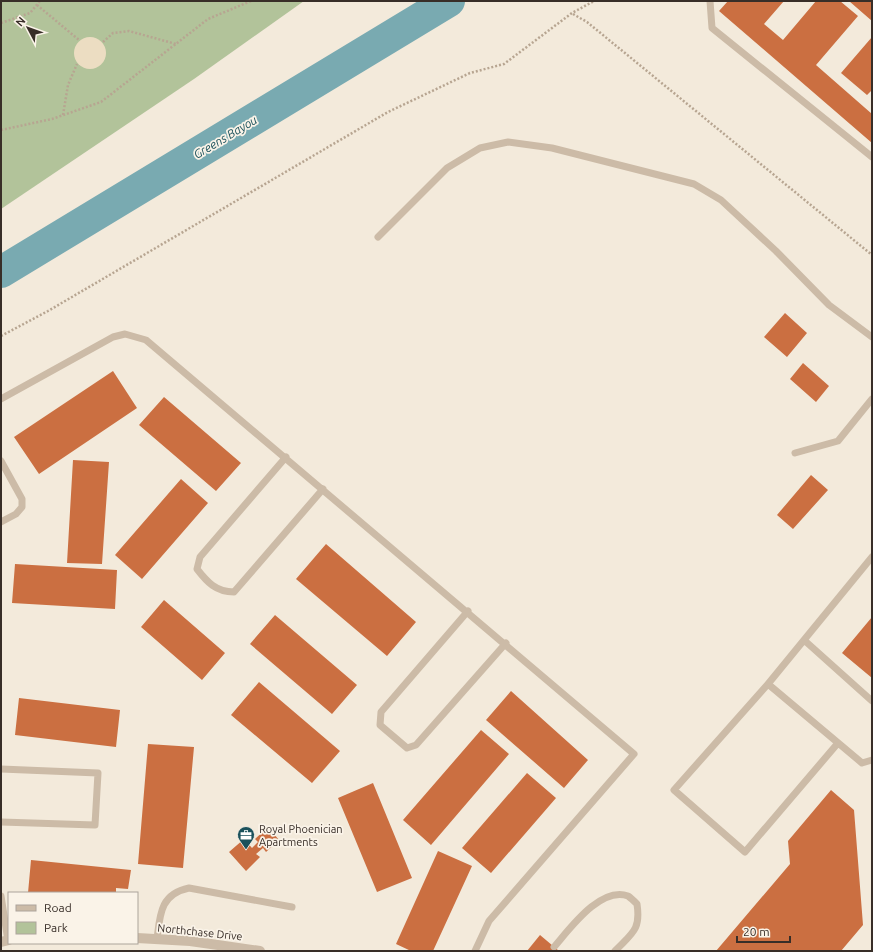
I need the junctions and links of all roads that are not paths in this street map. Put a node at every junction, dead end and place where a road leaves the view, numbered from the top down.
1 (710, 1) edge
2 (872, 157) edge
3 (378, 237) dead end
4 (872, 337) edge
5 (1, 399) edge
6 (872, 399) edge
7 (795, 453) dead end
8 (286, 457) junction
9 (1, 461) edge
10 (323, 489) junction
11 (1, 522) edge
12 (872, 557) edge
13 (468, 612) junction
14 (804, 640) junction
15 (506, 644) junction
16 (768, 684) junction
17 (872, 700) edge
18 (838, 743) junction
19 (872, 760) edge
20 (1, 769) edge
21 (1, 822) edge
22 (1, 896) edge
23 (292, 907) dead end
24 (138, 938) edge
25 (157, 939) junction
26 (6, 941) edge
27 (554, 947) dead end
28 (260, 951) edge
29 (475, 951) edge
30 (615, 951) edge

1 - 2 lane
3 - 4 lane
5 - 8 lane
6 - 7 lane
8 - 10 lane
8 - 10 lane
9 - 11 lane
10 - 13 lane
12 - 14 lane
13 - 15 lane
13 - 15 lane
14 - 16 lane
14 - 17 lane
15 - 29 lane
16 - 18 lane
16 - 18 lane
18 - 19 lane
20 - 21 lane
22 - 26 lane
23 - 25 lane
24 - 25 street, Northchase Drive
25 - 28 street, Northchase Drive
27 - 30 lane

